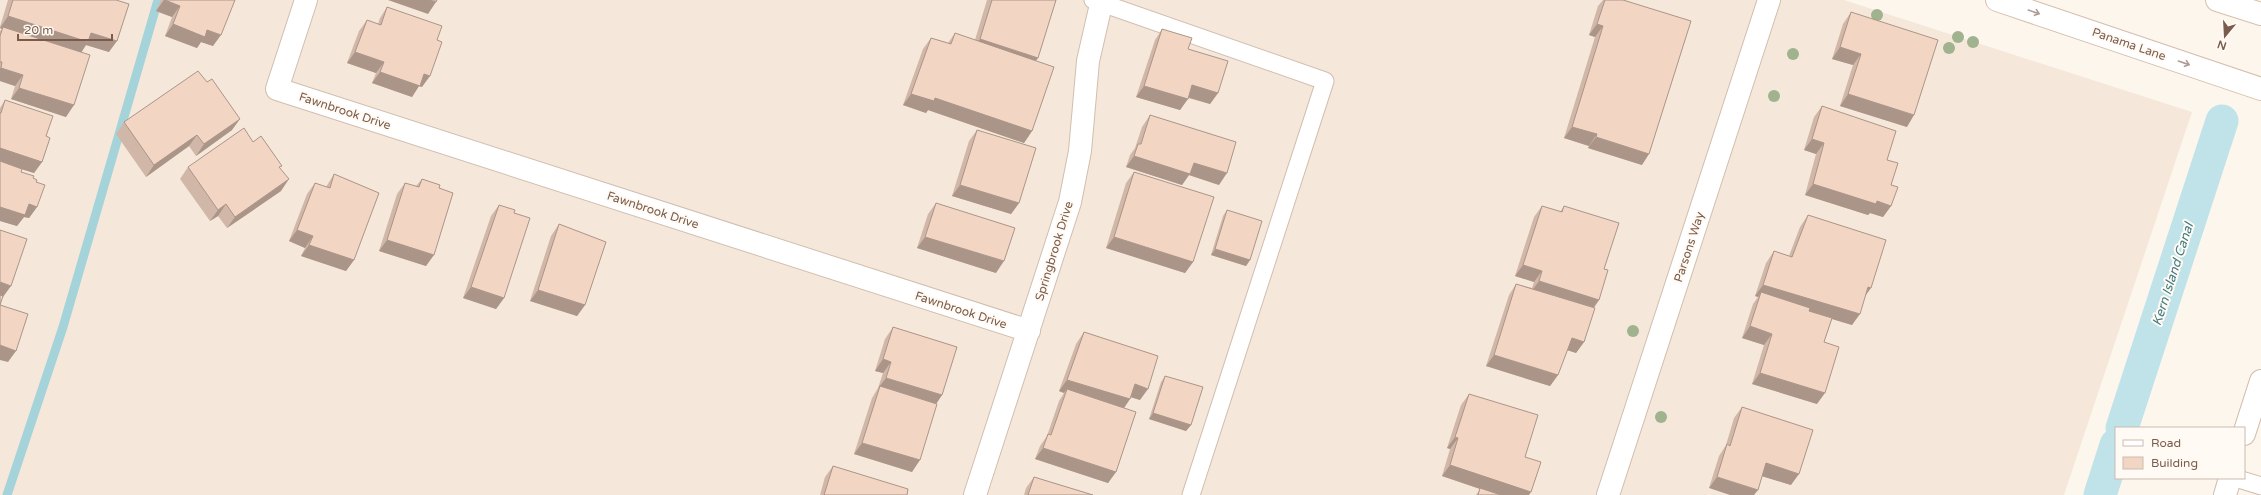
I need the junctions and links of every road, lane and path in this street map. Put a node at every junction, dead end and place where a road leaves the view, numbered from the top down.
1 (306, 0) edge
2 (1769, 0) edge
3 (1997, 0) edge
4 (2217, 0) edge
5 (1099, 1) edge
6 (2261, 14) edge
7 (2261, 89) edge
8 (1029, 331) junction
9 (2261, 381) edge
10 (2245, 431) edge
11 (2230, 479) edge
12 (2238, 479) edge
13 (2261, 486) edge
14 (975, 495) edge
15 (1190, 495) edge
16 (1608, 495) edge
17 (2225, 495) edge

1 - 8 street, Fawnbrook Drive
2 - 16 street, Parsons Way
3 -> 7 street, Panama Lane
4 - 6 street
5 - 8 street, Springbrook Drive
5 - 15 lane
8 - 14 street, Springbrook Drive
9 - 10 street
11 - 17 street
12 - 13 lane

